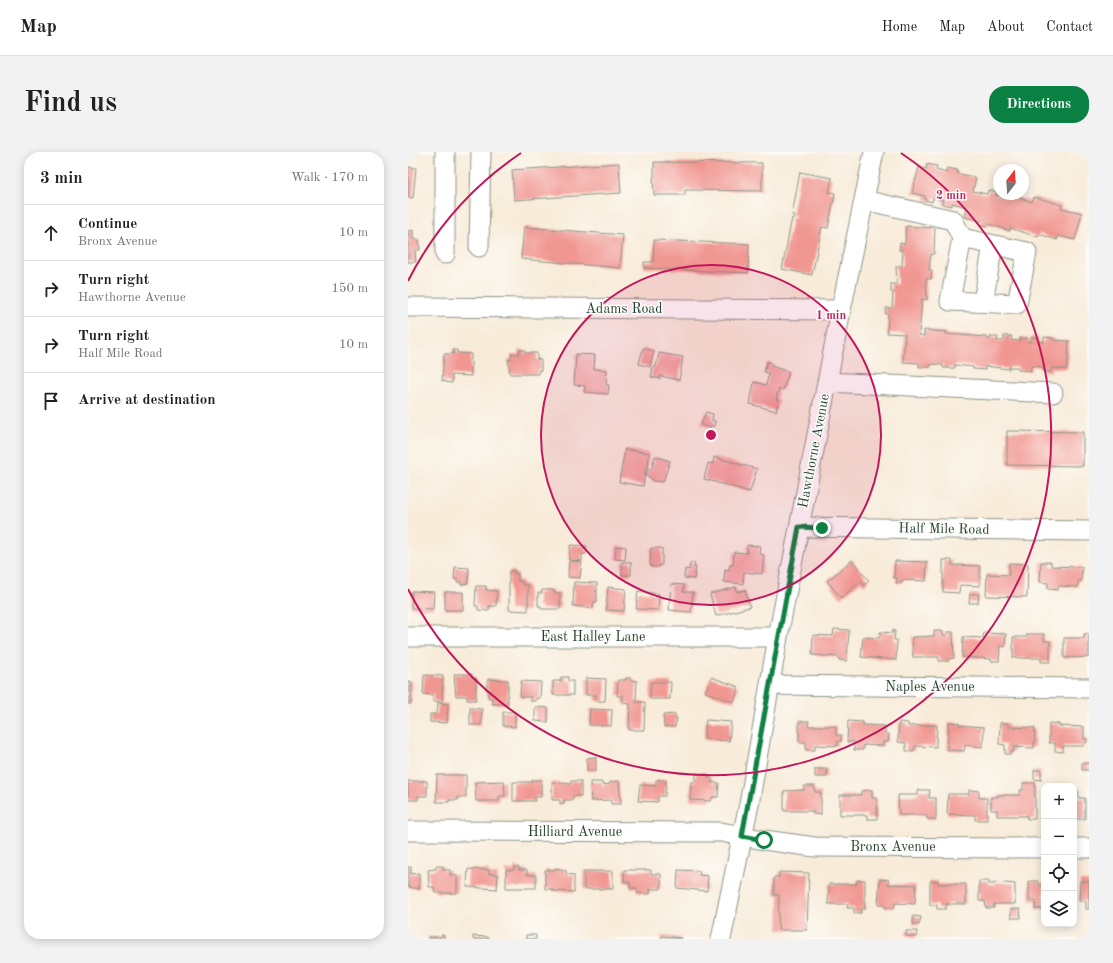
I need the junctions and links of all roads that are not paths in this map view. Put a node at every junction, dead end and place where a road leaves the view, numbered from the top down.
1 (445, 152) edge
2 (481, 152) edge
3 (874, 152) edge
4 (864, 200) junction
5 (962, 238) junction
6 (993, 245) junction
7 (478, 247) dead end
8 (445, 254) dead end
9 (983, 302) junction
10 (408, 307) edge
11 (841, 310) junction
12 (827, 382) junction
13 (1053, 393) dead end
14 (799, 527) junction
15 (1089, 530) edge
16 (408, 637) edge
17 (778, 637) junction
18 (771, 685) junction
19 (1089, 688) edge
20 (408, 831) edge
21 (742, 836) junction
22 (1041, 848) edge
23 (1077, 848) edge
24 (1089, 848) edge
25 (720, 939) edge

1 - 8 street
2 - 7 street
3 - 4 street, Hawthorne Avenue
4 - 5 street
4 - 11 street, Hawthorne Avenue
5 - 6 street
5 - 9 street
6 - 9 street
6 - 9 street
10 - 11 street, Adams Road
11 - 12 street, Hawthorne Avenue
12 - 13 street
12 - 14 street, Hawthorne Avenue
14 - 15 street, Half Mile Road
14 - 17 street, Hawthorne Avenue
16 - 17 street, East Halley Lane
17 - 18 street, Hawthorne Avenue
18 - 19 street, Naples Avenue
18 - 21 street, Hawthorne Avenue
20 - 21 street, Hilliard Avenue
21 - 22 street, Bronx Avenue
21 - 25 street, Hawthorne Avenue
23 - 24 street

